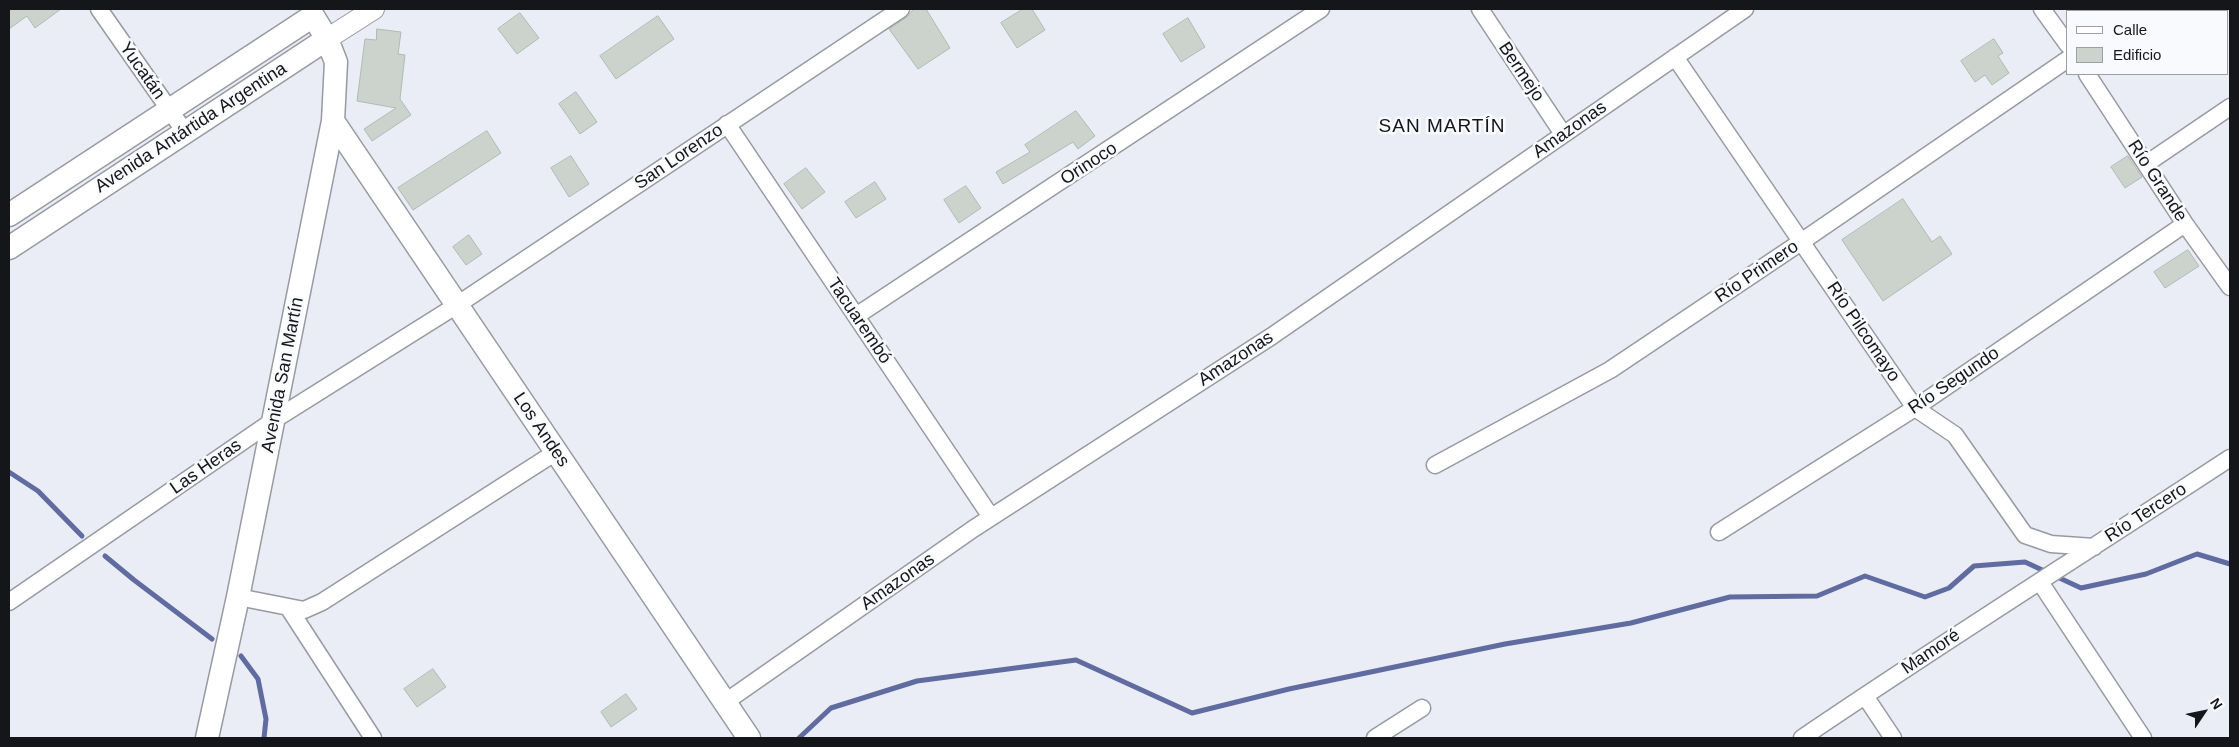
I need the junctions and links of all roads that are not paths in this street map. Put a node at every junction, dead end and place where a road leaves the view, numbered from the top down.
1 (99, 9) edge
2 (374, 9) edge
3 (901, 9) edge
4 (1321, 9) edge
5 (1480, 9) edge
6 (1745, 9) edge
7 (2042, 9) edge
8 (318, 12) edge
9 (327, 40) junction
10 (2066, 42) edge
11 (1675, 57) junction
12 (2066, 60) edge
13 (2088, 75) edge
14 (2230, 107) edge
15 (169, 110) junction
16 (333, 121) junction
17 (727, 124) junction
18 (185, 132) junction
19 (1563, 134) junction
20 (2146, 164) junction
21 (9, 214) edge
22 (2185, 224) junction
23 (1801, 242) junction
24 (9, 248) edge
25 (2230, 287) edge
26 (457, 305) junction
27 (856, 316) junction
28 (1915, 408) junction
29 (274, 420) junction
30 (556, 452) junction
31 (2230, 458) edge
32 (1435, 465) dead end
33 (991, 518) junction
34 (1719, 532) dead end
35 (2094, 547) junction
36 (2061, 568) joint
37 (2040, 582) junction
38 (238, 598) junction
39 (9, 602) edge
40 (288, 607) junction
41 (1865, 696) junction
42 (724, 703) junction
43 (1422, 708) dead end
44 (207, 738) edge
45 (373, 738) edge
46 (749, 738) edge
47 (1375, 738) edge
48 (1802, 738) edge
49 (1893, 738) edge
50 (2143, 738) edge

1 - 15 street, Yucatán
2 - 9 street, Avenida Antártida Argentina
3 - 17 street, San Lorenzo
4 - 27 street, Orinoco
5 - 19 street, Bermejo
6 - 11 street, Amazonas
7 - 10 street
8 - 9 main road, Avenida San Martín
8 - 15 main road, Avenida Antártida Argentina
9 - 16 main road, Avenida San Martín
9 - 18 main road, Avenida Antártida Argentina
11 - 19 street, Amazonas
11 - 23 street, Río Pilcomayo
12 - 23 street, Río Primero
13 - 20 street, Río Grande
14 - 20 street
15 - 18 street, Yucatán
15 - 21 main road, Avenida Antártida Argentina
16 - 26 main road, Los Andes
16 - 29 main road, Avenida San Martín
17 - 26 street, San Lorenzo
17 - 27 street, Tacuarembó
18 - 24 main road, Avenida Antártida Argentina
19 - 33 street, Amazonas
20 - 22 street, Río Grande
22 - 25 street, Río Grande
22 - 28 street, Río Segundo
23 - 28 street, Río Pilcomayo
23 - 32 street, Río Primero
26 - 29 street, Las Heras
26 - 30 main road, Los Andes
27 - 33 street, Tacuarembó
28 - 34 street, Río Segundo
28 - 35 street, Río Pilcomayo
29 - 38 main road, Avenida San Martín
29 - 39 street, Las Heras
30 - 40 street
30 - 42 main road, Los Andes
31 - 35 street, Río Tercero
33 - 42 street, Amazonas
35 - 36 street, Río Tercero
36 - 37 street, Mamoré
37 - 41 street, Mamoré
37 - 50 street
38 - 40 street
38 - 44 main road, Avenida San Martín
40 - 45 street
41 - 48 street, Mamoré
41 - 49 street
42 - 46 main road, Los Andes
43 - 47 street

